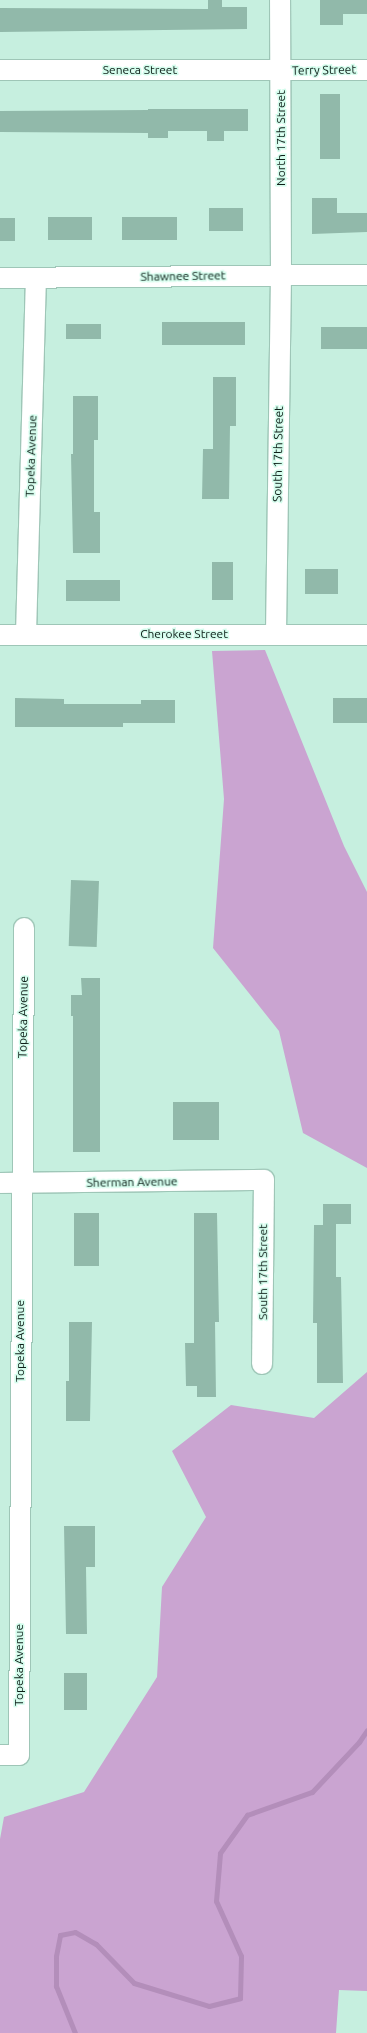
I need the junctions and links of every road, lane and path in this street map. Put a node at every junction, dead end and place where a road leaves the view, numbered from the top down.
1 (280, 0) edge
2 (0, 70) edge
3 (367, 70) edge
4 (281, 71) junction
5 (281, 275) junction
6 (367, 275) edge
7 (0, 278) edge
8 (36, 278) junction
9 (276, 633) junction
10 (0, 634) edge
11 (26, 634) junction
12 (367, 635) edge
13 (24, 928) dead end
14 (264, 1180) joint
15 (0, 1183) edge
16 (21, 1183) junction
17 (262, 1364) dead end
18 (9, 1755) edge

1 - 4 street, North 17th Street
2 - 4 street, Seneca Street
3 - 4 street, Terry Street
4 - 5 street, North 17th Street
5 - 6 street, Shawnee Street
5 - 8 street, Shawnee Street
5 - 9 street, South 17th Street
7 - 8 street, Shawnee Street
8 - 11 street, Topeka Avenue
9 - 11 street, Cherokee Street
9 - 12 street, Cherokee Street
10 - 11 street, Cherokee Street
13 - 16 street, Topeka Avenue
14 - 16 street, Sherman Avenue
14 - 17 street, South 17th Street
15 - 16 street, Sherman Avenue
16 - 18 street, Topeka Avenue

